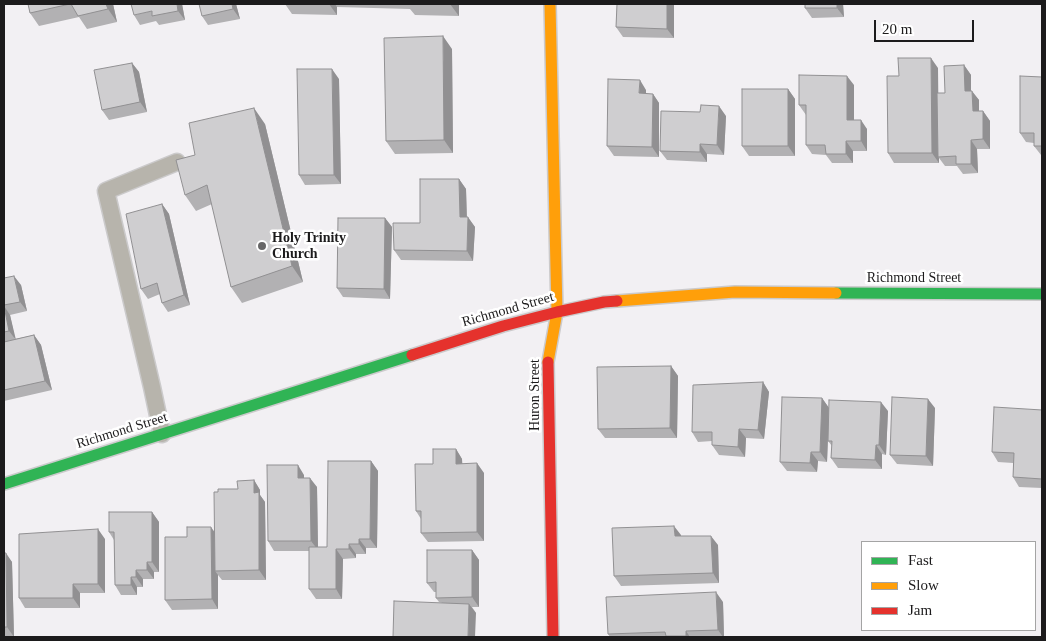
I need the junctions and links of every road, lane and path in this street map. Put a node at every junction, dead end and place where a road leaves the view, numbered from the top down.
1 (550, 4) edge
2 (177, 162) edge
3 (1042, 294) edge
4 (557, 312) junction
5 (162, 434) junction
6 (4, 484) edge
7 (553, 637) edge

1 - 4 main road, Huron Street
2 - 5 lane
3 - 4 main road, Richmond Street
4 - 5 main road, Richmond Street
4 - 7 main road, Huron Street
5 - 6 main road, Richmond Street

